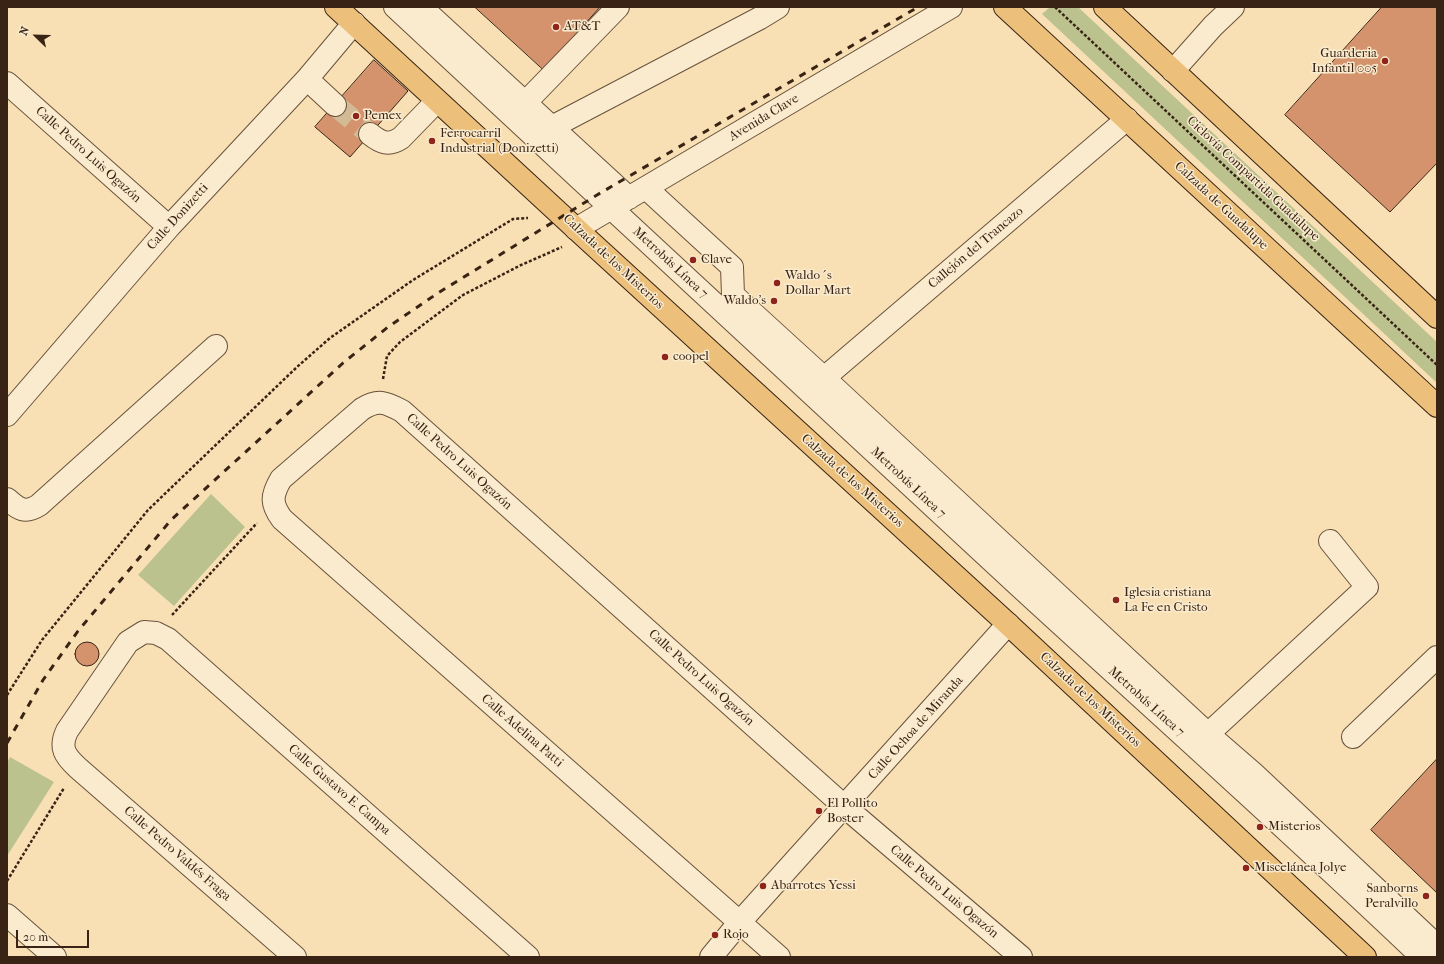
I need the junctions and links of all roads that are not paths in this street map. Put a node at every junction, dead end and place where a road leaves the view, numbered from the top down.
1 (336, 7) edge
2 (395, 7) edge
3 (421, 7) edge
4 (618, 7) edge
5 (951, 7) edge
6 (1005, 7) edge
7 (1105, 7) edge
8 (1233, 7) edge
9 (763, 11) edge
10 (354, 23) junction
11 (1174, 71) junction
12 (307, 79) junction
13 (7, 83) edge
14 (437, 101) junction
15 (526, 103) junction
16 (335, 105) tunnel mouth
17 (1127, 119) junction
18 (552, 127) junction
19 (370, 134) tunnel mouth
20 (638, 193) junction
21 (611, 209) junction
22 (169, 227) junction
23 (581, 233) junction
24 (1437, 316) edge
25 (216, 346) dead end
26 (824, 378) junction
27 (1437, 406) edge
28 (7, 415) edge
29 (7, 499) edge
30 (274, 502) joint
31 (1330, 541) dead end
32 (1008, 624) junction
33 (1437, 657) edge
34 (1208, 734) junction
35 (1353, 737) dead end
36 (63, 748) joint
37 (845, 808) junction
38 (7, 915) edge
39 (739, 923) junction
40 (1437, 946) edge
41 (55, 957) edge
42 (295, 957) edge
43 (528, 957) edge
44 (710, 957) edge
45 (779, 957) edge
46 (1021, 957) edge
47 (1365, 957) edge
48 (1422, 957) edge

1 - 10 main road, Calzada de los Misterios
2 - 21 street, Metrobús Línea 7
3 - 15 street
4 - 15 street
5 - 20 street, Avenida Clave
6 - 17 main road, Calzada de Guadalupe
7 - 11 main road
8 - 11 street
9 - 18 street
10 - 12 street, Calle Donizetti
10 - 14 main road, Calzada de los Misterios
11 - 24 main road
12 - 16 street
12 - 22 street, Calle Donizetti
13 - 22 street, Calle Pedro Luis Ogazón
14 - 19 street
14 - 23 main road, Calzada de los Misterios
15 - 18 street
17 - 26 street, Callejón del Trancazo
17 - 27 main road, Calzada de Guadalupe
18 - 20 street
20 - 21 street, Avenida Clave
20 - 26 street
21 - 23 street, Avenida Clave
21 - 48 street, Metrobús Línea 7
22 - 28 street, Calle Donizetti
23 - 32 main road, Calzada de los Misterios
25 - 29 street
26 - 34 street
30 - 37 street, Calle Pedro Luis Ogazón
30 - 39 street, Calle Adelina Patti
31 - 34 street
32 - 37 street, Calle Ochoa de Miranda
32 - 47 main road, Calzada de los Misterios
33 - 35 street
34 - 40 street
36 - 42 street, Calle Pedro Valdés Fraga
36 - 43 street, Calle Gustavo E. Campa
37 - 39 street, Calle Ochoa de Miranda
37 - 46 street, Calle Pedro Luis Ogazón
38 - 41 street
39 - 44 street, Calle Ochoa de Miranda
39 - 45 street, Calle Adelina Patti

